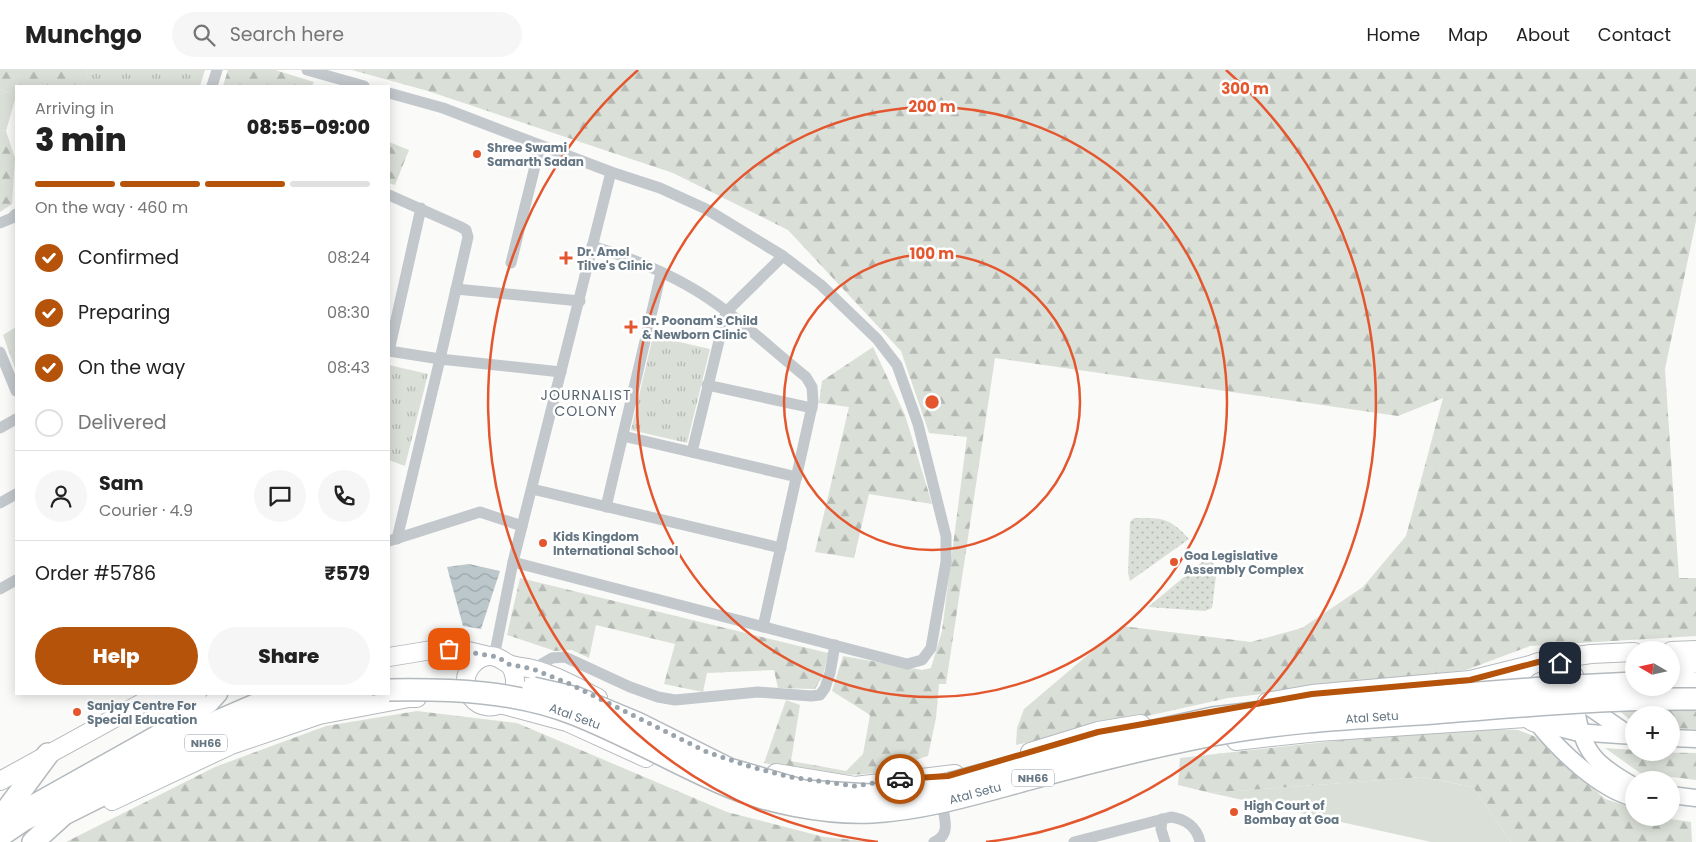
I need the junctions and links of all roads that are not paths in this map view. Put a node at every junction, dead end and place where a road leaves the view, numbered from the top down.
1 (217, 70) edge
2 (307, 70) edge
3 (212, 85) edge
4 (360, 85) edge
5 (390, 93) edge
6 (540, 146) junction
7 (611, 172) junction
8 (390, 195) edge
9 (421, 208) junction
10 (15, 215) edge
11 (0, 223) edge
12 (592, 246) junction
13 (783, 256) junction
14 (512, 263) dead end
15 (661, 273) junction
16 (456, 289) junction
17 (580, 300) junction
18 (726, 312) junction
19 (390, 347) edge
20 (390, 351) edge
21 (0, 352) edge
22 (440, 360) junction
23 (561, 372) junction
24 (707, 385) junction
25 (15, 389) edge
26 (812, 408) junction
27 (15, 420) edge
28 (0, 428) edge
29 (623, 436) junction
30 (692, 452) junction
31 (797, 477) junction
32 (532, 489) junction
33 (15, 495) edge
34 (0, 503) edge
35 (606, 507) junction
36 (522, 526) junction
37 (393, 540) edge
38 (781, 548) junction
39 (513, 562) junction
40 (15, 581) edge
41 (0, 589) edge
42 (764, 627) junction
43 (835, 645) junction
44 (1696, 650) edge
45 (1680, 651) edge
46 (1625, 652) edge
47 (390, 657) edge
48 (497, 659) junction
49 (1538, 662) junction
50 (1696, 663) edge
51 (1680, 667) edge
52 (533, 669) junction
53 (390, 677) edge
54 (1625, 681) edge
55 (1625, 683) edge
56 (1680, 683) edge
57 (1696, 683) edge
58 (390, 690) edge
59 (183, 695) edge
60 (217, 695) edge
61 (346, 695) edge
62 (140, 698) edge
63 (298, 698) edge
64 (1578, 699) junction
65 (1696, 699) edge
66 (475, 701) junction
67 (500, 704) junction
68 (1538, 722) junction
69 (1625, 731) edge
70 (1579, 732) junction
71 (1625, 735) edge
72 (1680, 738) edge
73 (1696, 739) edge
74 (48, 754) junction
75 (0, 781) edge
76 (1625, 781) edge
77 (105, 785) junction
78 (1625, 794) edge
79 (1680, 796) edge
80 (1696, 798) edge
81 (1680, 807) edge
82 (944, 809) junction
83 (1696, 809) edge
84 (1162, 819) junction
85 (5, 827) edge
86 (39, 837) edge
87 (934, 842) edge
88 (1074, 842) edge
89 (1165, 842) edge
90 (1200, 842) edge

1 - 3 street
2 - 4 street
5 - 6 street
6 - 7 street
6 - 14 street
7 - 12 street
7 - 13 street
8 - 9 street
9 - 16 street
9 - 19 street
10 - 11 street
12 - 15 street
12 - 17 street
13 - 18 street
13 - 43 street
15 - 18 street
15 - 29 street
16 - 17 street
16 - 22 street
17 - 23 street
18 - 24 street
18 - 26 street
20 - 22 street
21 - 25 street
22 - 23 street
22 - 37 street
23 - 32 street
24 - 26 street
24 - 30 street
26 - 31 street
27 - 28 street
29 - 30 street
29 - 35 street
30 - 31 street
31 - 38 street
32 - 35 street
32 - 36 street
33 - 34 street
35 - 38 street
36 - 37 street
36 - 39 street
38 - 42 street
39 - 42 street
39 - 48 street
40 - 41 street
42 - 43 street
43 - 52 street
44 - 45 main road
46 - 49 main road
47 - 48 main road
48 - 52 main road
48 - 66 main road
48 - 67 main road
49 - 52 main road
49 - 64 main road
49 - 68 main road
50 - 51 main road
53 - 55 highway, Atal Setu / NH66, bridge
54 - 64 main road
56 - 57 highway
58 - 65 highway, Atal Setu / NH66, bridge
59 - 62 main road
60 - 85 main road
61 - 63 highway, NH66
62 - 74 main road
63 - 77 highway, NH66
64 - 68 main road
64 - 69 main road
64 - 70 main road
66 - 67 main road
66 - 86 main road
67 - 82 main road
68 - 70 main road
68 - 78 main road
68 - 82 main road
70 - 71 main road
70 - 76 main road
72 - 73 main road
74 - 75 main road
74 - 85 highway
77 - 85 highway, NH66
77 - 86 highway, NH66
79 - 80 main road
81 - 83 main road
82 - 87 street
84 - 88 street
84 - 89 street
84 - 90 street

